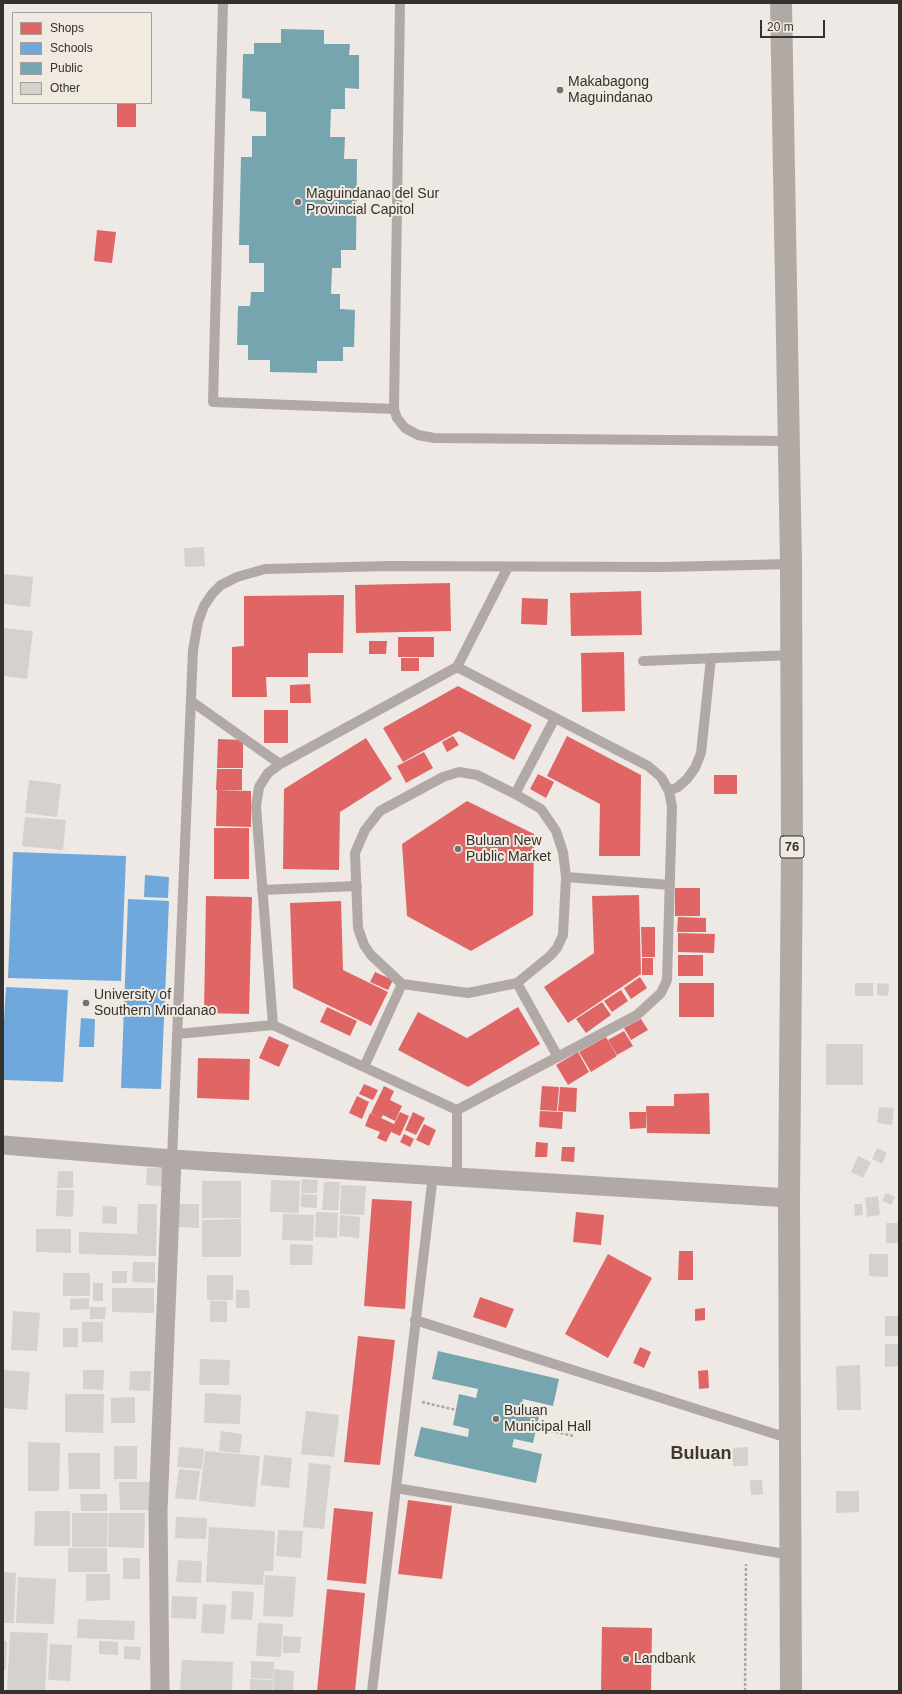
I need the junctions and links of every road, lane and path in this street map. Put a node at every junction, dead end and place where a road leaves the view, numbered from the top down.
1 (223, 3) edge
2 (400, 3) edge
3 (780, 3) edge
4 (394, 410) junction
5 (789, 440) junction
6 (791, 564) junction
7 (508, 566) junction
8 (792, 655) junction
9 (711, 658) junction
10 (643, 661) dead end
11 (457, 667) junction
12 (191, 701) junction
13 (555, 718) junction
14 (280, 764) junction
15 (669, 791) junction
16 (515, 794) junction
17 (566, 877) junction
18 (670, 884) junction
19 (356, 886) junction
20 (262, 890) junction
21 (517, 983) junction
22 (402, 984) junction
23 (273, 1024) junction
24 (177, 1034) junction
25 (558, 1057) junction
26 (364, 1067) junction
27 (457, 1110) junction
28 (3, 1145) edge
29 (172, 1159) junction
30 (433, 1175) junction
31 (458, 1176) junction
32 (789, 1198) junction
33 (415, 1320) junction
34 (406, 1398) junction
35 (456, 1410) dead end
36 (536, 1428) dead end
37 (574, 1436) dead end
38 (791, 1439) junction
39 (396, 1488) junction
40 (746, 1548) junction
41 (791, 1556) junction
42 (160, 1691) edge
43 (372, 1691) edge
44 (745, 1691) edge
45 (791, 1691) edge

1 - 4 lane
2 - 4 lane
3 - 5 highway, 76
4 - 5 lane
5 - 6 highway, 76
6 - 7 lane
6 - 8 highway, 76
7 - 11 lane
7 - 12 lane
8 - 9 lane
8 - 32 highway, 76
9 - 10 lane
9 - 15 lane
11 - 13 lane
11 - 14 lane
12 - 14 lane
12 - 24 lane
13 - 15 lane
13 - 16 lane
14 - 20 lane
15 - 18 lane
16 - 17 lane
16 - 19 lane
17 - 18 lane
17 - 21 lane
18 - 25 lane
19 - 20 lane
19 - 22 lane
20 - 23 lane
21 - 22 lane
21 - 25 lane
22 - 26 lane
23 - 24 lane
23 - 26 lane
24 - 29 lane
25 - 27 lane
26 - 27 lane
27 - 31 lane
28 - 29 street
29 - 30 street
29 - 42 street
30 - 31 street
30 - 33 lane
31 - 32 street
32 - 38 highway, 76
33 - 34 lane
33 - 38 lane
34 - 35 path
34 - 39 lane
36 - 37 path
38 - 41 highway, 76
39 - 40 lane
39 - 43 lane
40 - 41 lane
40 - 44 path
41 - 45 highway, 76

